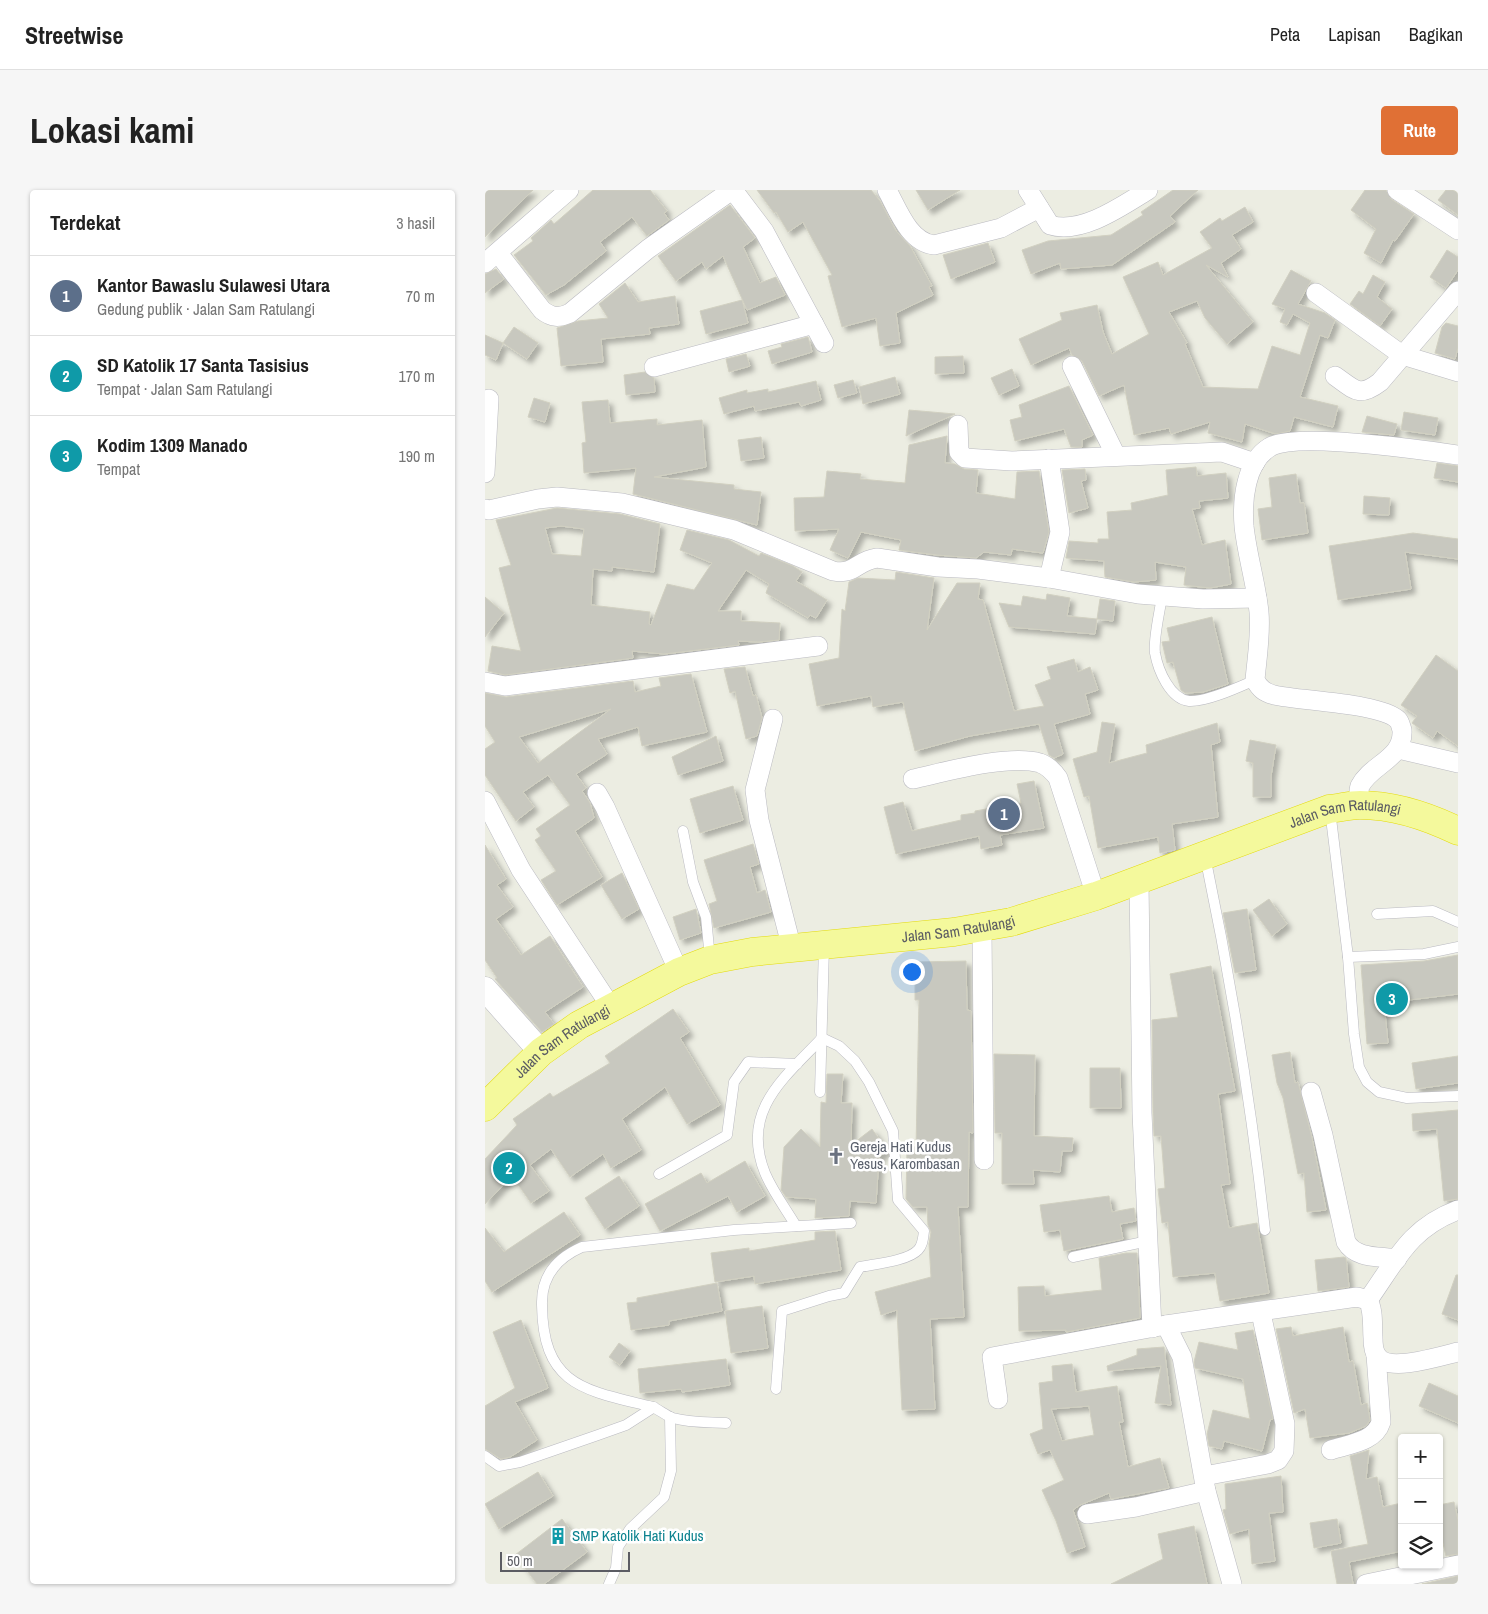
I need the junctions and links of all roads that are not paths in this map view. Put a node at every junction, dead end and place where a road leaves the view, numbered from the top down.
1 (569, 190) edge
2 (732, 190) edge
3 (887, 190) edge
4 (1028, 190) edge
5 (1148, 190) edge
6 (1397, 190) edge
7 (1039, 208) junction
8 (1458, 230) edge
9 (491, 258) edge
10 (1458, 291) edge
11 (1316, 293) dead end
12 (814, 324) junction
13 (824, 344) dead end
14 (1402, 355) junction
15 (1072, 366) dead end
16 (654, 367) dead end
17 (1458, 372) edge
18 (1335, 376) dead end
19 (489, 399) dead end
20 (958, 425) dead end
21 (1458, 455) edge
22 (1115, 456) junction
23 (1049, 460) junction
24 (1255, 463) junction
25 (485, 473) edge
26 (485, 509) edge
27 (1049, 578) junction
28 (1162, 596) junction
29 (1257, 598) junction
30 (818, 646) dead end
31 (1255, 680) junction
32 (485, 682) edge
33 (773, 719) dead end
34 (1398, 749) junction
35 (1458, 763) edge
36 (913, 778) dead end
37 (597, 793) dead end
38 (485, 801) edge
39 (1359, 805) junction
40 (1329, 810) junction
41 (683, 831) dead end
42 (1458, 831) edge
43 (1205, 855) junction
44 (1139, 881) junction
45 (1096, 896) junction
46 (1377, 914) dead end
47 (1458, 922) edge
48 (982, 929) junction
49 (824, 945) junction
50 (1458, 947) edge
51 (792, 949) junction
52 (1348, 957) junction
53 (710, 960) junction
54 (679, 972) junction
55 (485, 989) edge
56 (611, 1008) junction
57 (821, 1038) junction
58 (541, 1052) junction
59 (797, 1064) junction
60 (820, 1092) dead end
61 (1311, 1092) dead end
62 (1458, 1096) edge
63 (485, 1107) edge
64 (984, 1160) dead end
65 (659, 1174) dead end
66 (1458, 1210) edge
67 (851, 1223) dead end
68 (796, 1226) junction
69 (1265, 1230) dead end
70 (1148, 1241) junction
71 (1073, 1257) dead end
72 (1397, 1258) junction
73 (1368, 1300) junction
74 (1261, 1313) junction
75 (1159, 1326) junction
76 (1458, 1352) edge
77 (1376, 1355) junction
78 (776, 1389) dead end
79 (998, 1399) dead end
80 (654, 1407) junction
81 (670, 1417) junction
82 (726, 1423) dead end
83 (1331, 1450) dead end
84 (485, 1456) edge
85 (1205, 1484) junction
86 (1087, 1514) dead end
87 (1458, 1565) edge
88 (609, 1584) edge
89 (1231, 1584) edge
90 (1366, 1584) edge

1 - 9 street
2 - 9 street
2 - 12 street
3 - 7 street
4 - 7 street
5 - 7 street
6 - 8 street
10 - 14 street
11 - 14 street
12 - 13 street
12 - 16 street
14 - 17 street
14 - 18 street
15 - 22 street
19 - 25 street
20 - 23 street
21 - 24 street
22 - 23 street
22 - 24 street
23 - 27 street
24 - 29 street
26 - 27 street
27 - 28 street
28 - 29 street
28 - 31 lane
29 - 31 street
30 - 32 street
31 - 34 street
33 - 51 street
34 - 35 street
34 - 39 street
36 - 45 street
37 - 54 street
38 - 56 street
39 - 40 highway, Jalan Sam Ratulangi
39 - 42 highway, Jalan Sam Ratulangi
40 - 43 highway, Jalan Sam Ratulangi
40 - 52 lane
41 - 53 lane
43 - 44 highway, Jalan Sam Ratulangi
43 - 69 lane
44 - 45 highway, Jalan Sam Ratulangi
44 - 70 street
45 - 48 highway, Jalan Sam Ratulangi
46 - 47 lane
48 - 49 highway, Jalan Sam Ratulangi
48 - 64 street
49 - 51 highway, Jalan Sam Ratulangi
49 - 57 lane
50 - 52 lane
51 - 53 highway, Jalan Sam Ratulangi
52 - 62 lane
53 - 54 highway, Jalan Sam Ratulangi
54 - 56 highway, Jalan Sam Ratulangi
55 - 58 street
56 - 58 highway, Jalan Sam Ratulangi
57 - 59 lane
57 - 60 lane
57 - 78 lane
58 - 63 highway, Jalan Sam Ratulangi
59 - 65 lane
59 - 68 lane
61 - 72 street
66 - 72 street
67 - 68 lane
68 - 80 lane
70 - 71 lane
70 - 75 street
72 - 73 street
73 - 74 street
73 - 77 street
74 - 75 street
74 - 85 street
75 - 79 street
75 - 85 street
76 - 77 street
77 - 83 street
80 - 81 lane
80 - 84 lane
81 - 82 lane
81 - 88 lane
85 - 86 street
85 - 89 street
87 - 90 street

